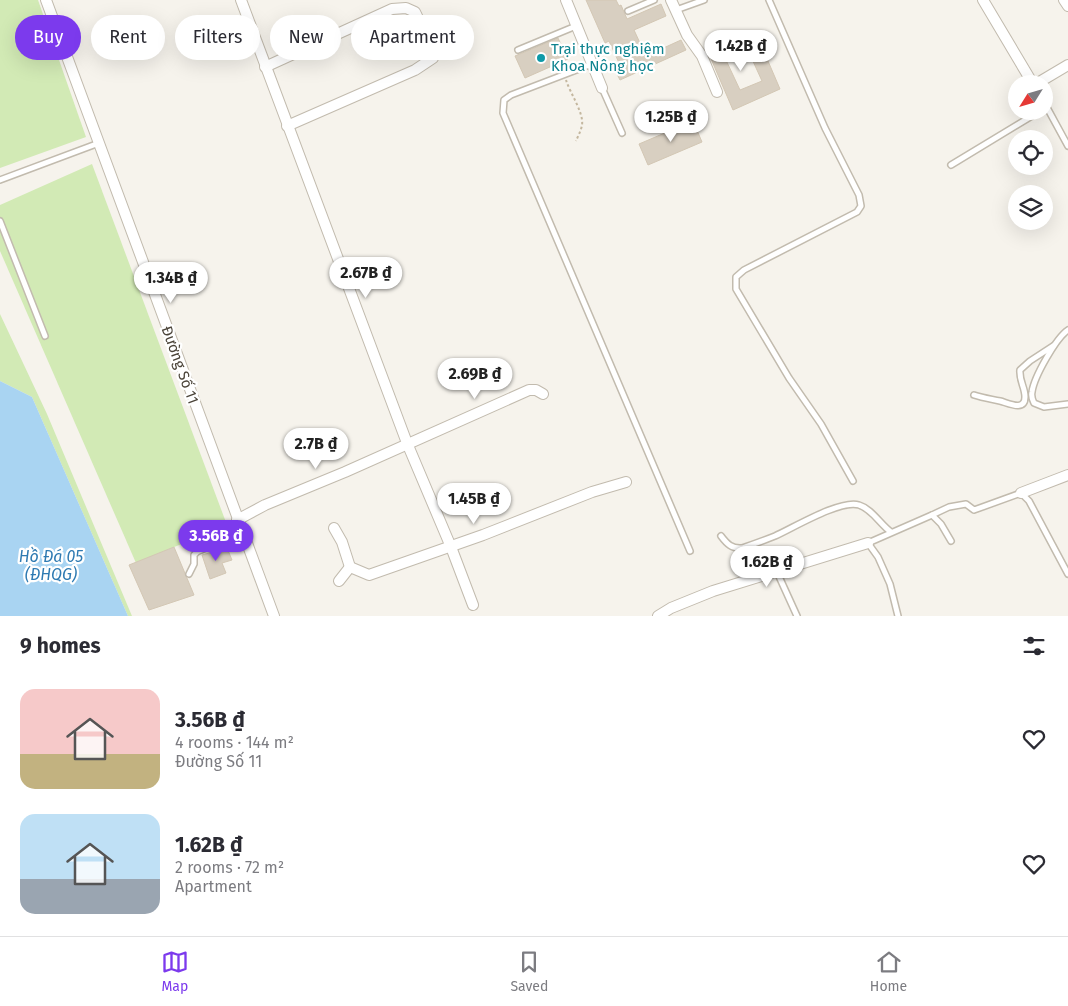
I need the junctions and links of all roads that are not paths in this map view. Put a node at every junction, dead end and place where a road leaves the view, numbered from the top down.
1 (46, 0) edge
2 (241, 0) edge
3 (566, 0) edge
4 (654, 0) edge
5 (704, 0) edge
6 (770, 0) edge
7 (983, 0) edge
8 (1064, 0) edge
9 (673, 5) edge
10 (1068, 6) edge
11 (628, 11) dead end
12 (577, 26) junction
13 (518, 50) dead end
14 (593, 64) junction
15 (1068, 65) edge
16 (265, 67) junction
17 (1029, 75) edge
18 (1051, 75) edge
19 (602, 88) joint
20 (717, 92) dead end
21 (1025, 120) edge
22 (1052, 120) edge
23 (287, 126) junction
24 (622, 133) dead end
25 (99, 143) junction
26 (1068, 146) edge
27 (951, 165) dead end
28 (0, 180) edge
29 (0, 221) edge
30 (1068, 330) edge
31 (45, 336) dead end
32 (1053, 346) junction
33 (544, 394) dead end
34 (974, 395) dead end
35 (1068, 404) edge
36 (407, 443) junction
37 (1068, 475) edge
38 (853, 481) dead end
39 (626, 482) dead end
40 (1021, 493) junction
41 (932, 516) junction
42 (237, 520) junction
43 (334, 528) dead end
44 (892, 532) junction
45 (721, 536) dead end
46 (952, 541) dead end
47 (868, 543) junction
48 (451, 547) junction
49 (690, 551) dead end
50 (350, 568) junction
51 (777, 572) junction
52 (189, 574) dead end
53 (1068, 574) edge
54 (339, 581) dead end
55 (473, 605) dead end
56 (274, 616) edge
57 (658, 616) edge
58 (797, 616) edge
59 (898, 616) edge

1 - 25 street, Đường Số 11
2 - 16 street
3 - 12 street
4 - 11 lane
5 - 9 lane
6 - 38 lane
7 - 17 street
8 - 10 street
9 - 20 street
12 - 13 lane
12 - 14 street
14 - 19 street
14 - 49 lane
15 - 18 street
16 - 23 street
16 - 23 street
19 - 24 lane
21 - 27 lane
22 - 26 lane
23 - 36 street
25 - 28 lane
25 - 42 street, Đường Số 11
29 - 31 lane
30 - 32 lane
32 - 34 lane
32 - 35 lane
33 - 36 street
36 - 42 street
36 - 48 street
37 - 40 street
39 - 48 street
40 - 41 lane
40 - 53 lane
41 - 44 lane
41 - 46 lane
42 - 52 lane
42 - 56 street, Đường Số 11
43 - 50 street
44 - 45 lane
44 - 47 lane
47 - 51 street
47 - 59 lane
48 - 50 street
48 - 55 street
50 - 54 street
51 - 57 street
51 - 58 lane

